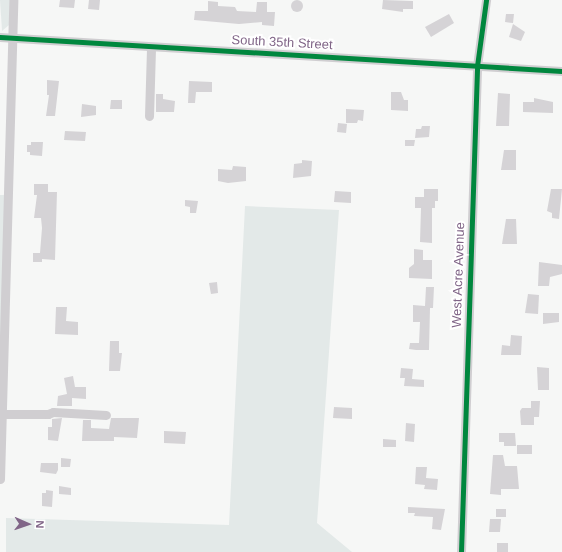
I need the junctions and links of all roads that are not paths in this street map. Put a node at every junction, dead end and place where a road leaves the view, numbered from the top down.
1 (12, 0) edge
2 (486, 0) edge
3 (0, 37) edge
4 (12, 38) junction
5 (151, 47) junction
6 (477, 66) junction
7 (562, 71) edge
8 (149, 116) dead end
9 (4, 126) edge
10 (2, 414) junction
11 (106, 415) dead end
12 (0, 479) edge
13 (461, 552) edge

1 - 4 street
2 - 6 street, West Acre Avenue
3 - 4 street, South 35th Street
4 - 5 street, South 35th Street
4 - 9 street
5 - 6 street, South 35th Street
5 - 8 street
6 - 7 street, South 35th Street
6 - 13 street, West Acre Avenue
9 - 10 street
10 - 11 street
10 - 12 street

